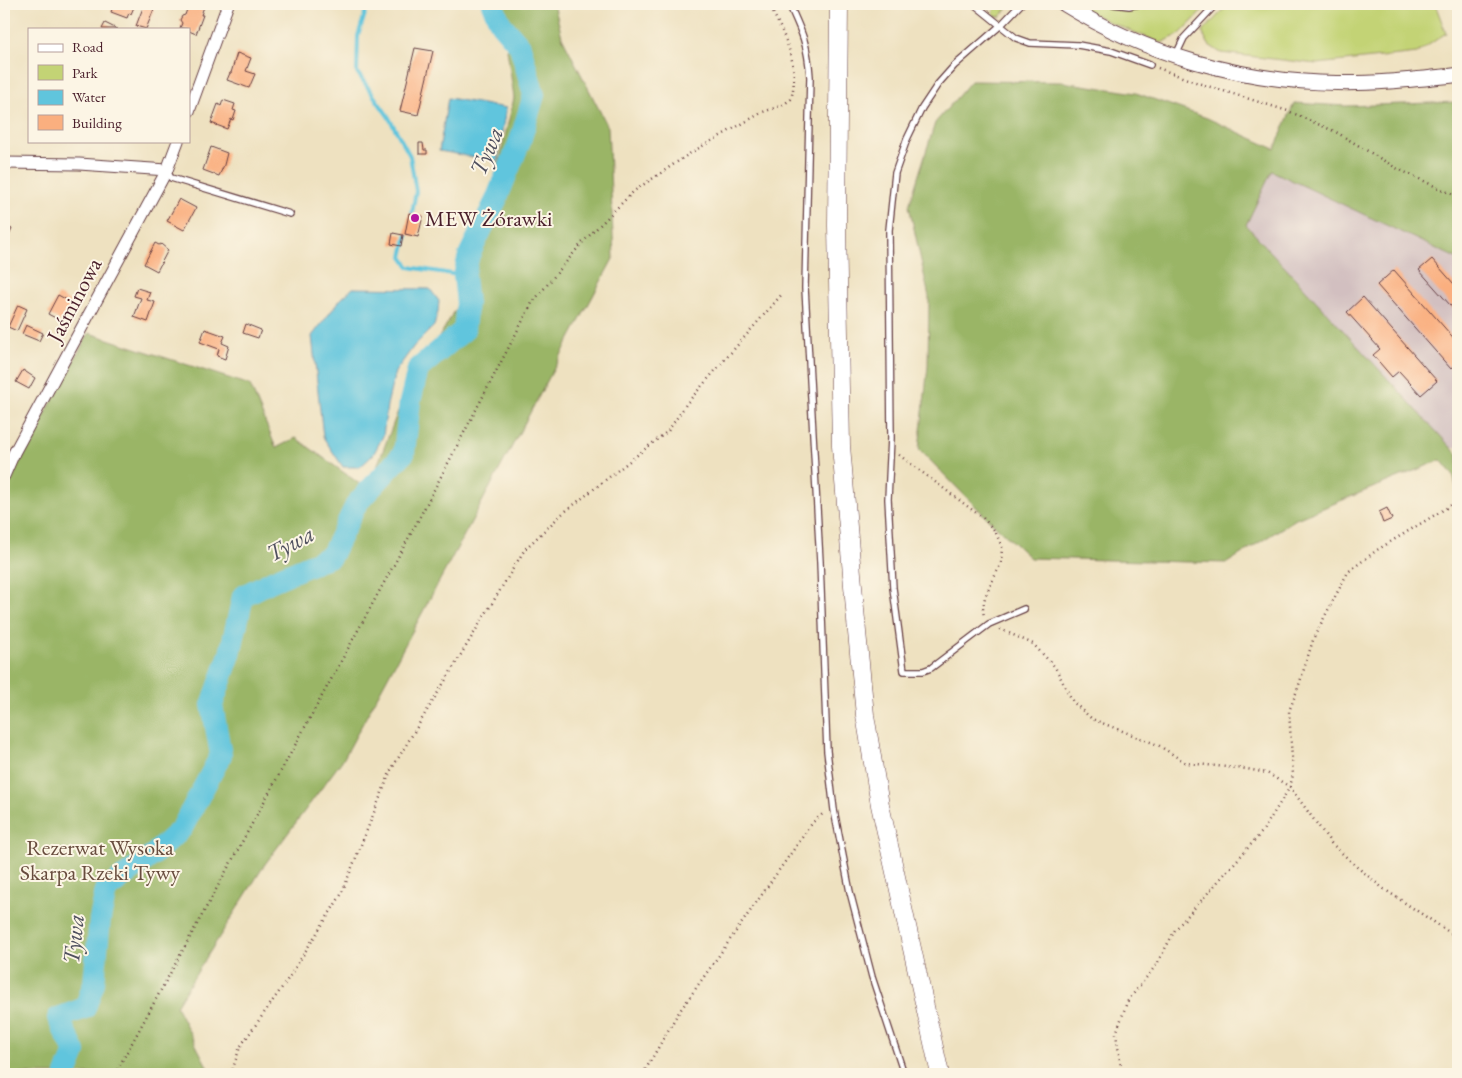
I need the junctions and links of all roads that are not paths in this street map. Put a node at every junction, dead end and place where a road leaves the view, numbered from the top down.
1 (228, 4) edge
2 (789, 4) edge
3 (839, 4) edge
4 (974, 4) edge
5 (1021, 4) edge
6 (1064, 4) edge
7 (1113, 4) edge
8 (1139, 4) edge
9 (1216, 4) edge
10 (1001, 25) junction
11 (1176, 55) junction
12 (1150, 65) road end
13 (1458, 75) edge
14 (190, 108) edge
15 (178, 142) edge
16 (4, 163) edge
17 (167, 170) junction
18 (290, 214) dead end
19 (4, 476) edge
20 (1024, 609) dead end
21 (904, 1074) edge
22 (940, 1074) edge

1 - 14 street
2 - 21 lane
3 - 22 main road
4 - 10 lane
5 - 10 lane
6 - 11 street
7 - 8 lane
9 - 11 lane
10 - 12 lane
10 - 20 lane
11 - 13 street
15 - 17 street, Jaśminowa
16 - 17 street
17 - 18 lane
17 - 19 street, Jaśminowa

